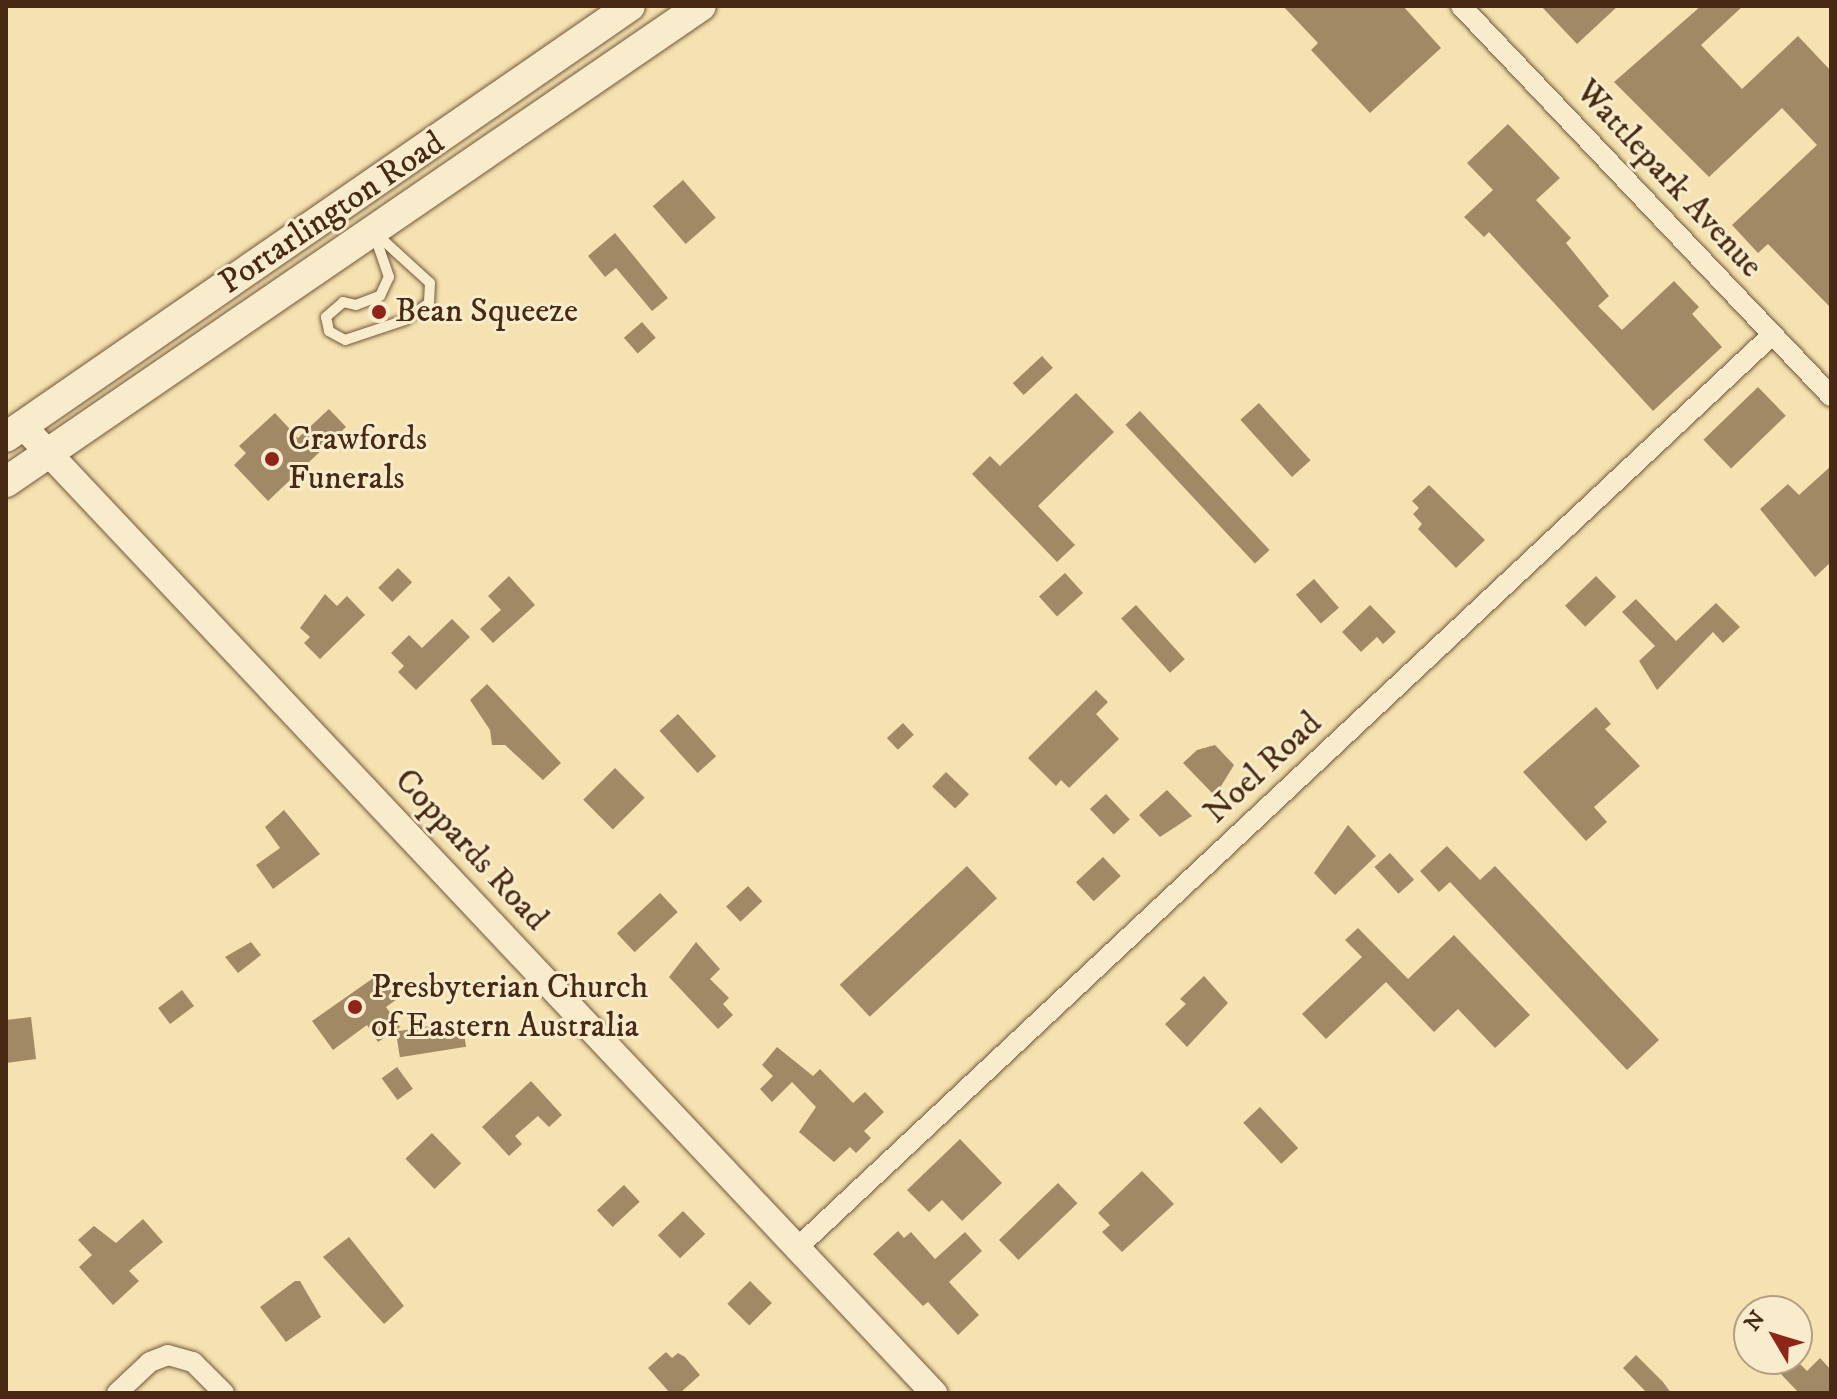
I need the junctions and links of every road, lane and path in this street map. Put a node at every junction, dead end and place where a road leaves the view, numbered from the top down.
1 (630, 6) edge
2 (701, 6) edge
3 (1461, 6) edge
4 (373, 231) junction
5 (1772, 335) junction
6 (1831, 396) edge
7 (15, 432) edge
8 (48, 453) junction
9 (6, 482) edge
10 (797, 1248) junction
11 (117, 1393) edge
12 (224, 1393) edge
13 (934, 1393) edge

1 - 7 main road, Portarlington Road
2 - 4 main road, Portarlington Road
3 - 5 street, Wattlepark Avenue
4 - 4 lane
4 - 8 main road, Portarlington Road
5 - 6 street, Wattlepark Avenue
5 - 10 street, Noel Road
7 - 8 street, Coppards Road
8 - 9 main road, Portarlington Road
8 - 10 street, Coppards Road
10 - 13 street, Coppards Road
11 - 12 street

